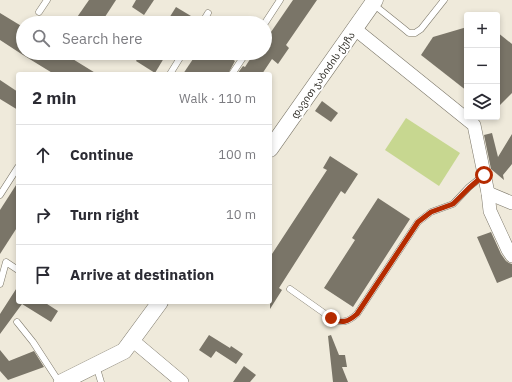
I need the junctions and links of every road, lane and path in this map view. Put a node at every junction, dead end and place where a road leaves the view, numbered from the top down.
1 (47, 0) edge
2 (280, 0) edge
3 (444, 0) edge
4 (374, 2) edge
5 (39, 12) dead end
6 (208, 13) dead end
7 (206, 16) edge
8 (270, 16) edge
9 (355, 29) junction
10 (179, 60) edge
11 (241, 60) edge
12 (171, 72) edge
13 (233, 72) edge
14 (272, 146) edge
15 (16, 170) edge
16 (484, 175) junction
17 (488, 193) junction
18 (0, 195) edge
19 (512, 203) edge
20 (512, 256) edge
21 (3, 260) edge
22 (16, 269) edge
23 (0, 284) edge
24 (290, 289) dead end
25 (159, 304) edge
26 (17, 322) dead end
27 (132, 340) junction
28 (96, 365) junction
29 (59, 382) edge
30 (62, 382) edge
31 (101, 382) edge
32 (182, 382) edge

1 - 5 lane
2 - 8 lane
3 - 4 lane
4 - 9 street, დავით ჯაბიძის ქუჩა
6 - 7 lane
9 - 14 street, დავით ჯაბიძის ქუჩა
9 - 16 street
10 - 12 lane
11 - 13 lane
15 - 18 lane
16 - 17 street
16 - 24 lane
17 - 19 street
17 - 20 street
21 - 22 lane
21 - 23 lane
25 - 27 street
26 - 29 lane
27 - 28 street
27 - 32 street
28 - 30 street
28 - 31 lane

